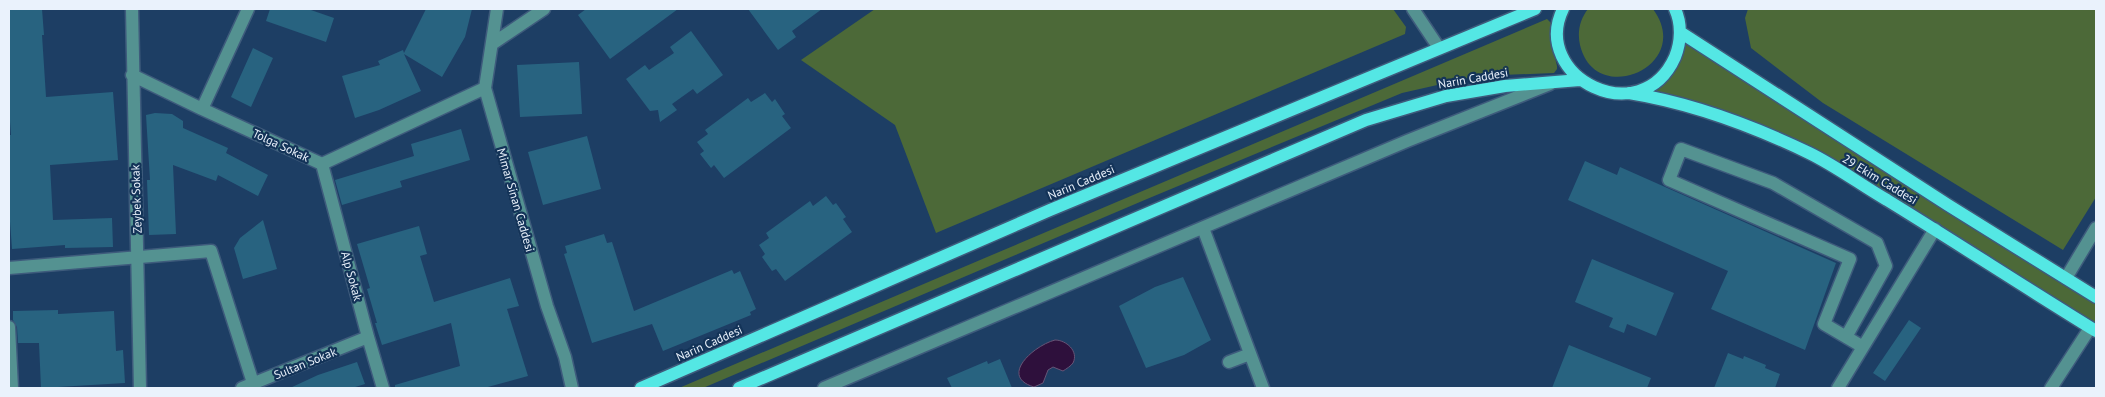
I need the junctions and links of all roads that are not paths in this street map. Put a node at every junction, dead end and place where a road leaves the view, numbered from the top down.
1 (132, 9) edge
2 (248, 9) edge
3 (498, 9) edge
4 (544, 9) edge
5 (1413, 9) edge
6 (1535, 9) edge
7 (1563, 9) edge
8 (1678, 10) edge
9 (1680, 32) junction
10 (492, 44) junction
11 (1439, 48) junction
12 (132, 74) junction
13 (1580, 80) junction
14 (1554, 82) junction
15 (485, 88) junction
16 (1629, 93) junction
17 (202, 109) junction
18 (322, 164) junction
19 (1203, 228) junction
20 (2096, 228) edge
21 (1935, 229) junction
22 (137, 259) junction
23 (9, 268) edge
24 (2066, 278) junction
25 (2096, 297) edge
26 (9, 327) edge
27 (2093, 329) edge
28 (368, 337) junction
29 (1846, 337) junction
30 (1863, 347) junction
31 (1250, 354) junction
32 (1230, 362) dead end
33 (248, 386) edge
34 (12, 388) edge
35 (140, 388) edge
36 (383, 388) edge
37 (572, 388) edge
38 (641, 388) edge
39 (739, 388) edge
40 (824, 388) edge
41 (1263, 388) edge
42 (1838, 388) edge
43 (2051, 388) edge

1 - 12 street, Zeybek Sokak
2 - 17 street
3 - 10 street, Mimar Sinan Caddesi
4 - 10 street
5 - 11 street
6 - 11 main road, Narin Caddesi
7 - 13 main road
8 - 9 main road
9 - 16 main road
9 - 24 main road, 29 Ekim Caddesi
10 - 15 street, Mimar Sinan Caddesi
11 - 38 main road, Narin Caddesi
12 - 17 street, Tolga Sokak
12 - 22 street, Zeybek Sokak
13 - 14 main road, Narin Caddesi
13 - 16 main road, 29 Ekim Caddesi
14 - 19 street
14 - 39 main road, Narin Caddesi
15 - 18 street, Tolga Sokak
15 - 37 street, Mimar Sinan Caddesi
16 - 21 main road, 29 Ekim Caddesi
17 - 18 street, Tolga Sokak
18 - 28 street, Alp Sokak
19 - 31 street
19 - 40 street
20 - 24 street
21 - 27 main road, 29 Ekim Caddesi
21 - 30 street
22 - 23 street
22 - 33 street
22 - 35 street, Zeybek Sokak
24 - 25 main road, 29 Ekim Caddesi
26 - 34 street
27 - 43 street
28 - 33 street, Sultan Sokak
28 - 36 street, Alp Sokak
29 - 29 street
29 - 30 street
30 - 42 street
31 - 32 street
31 - 41 street

